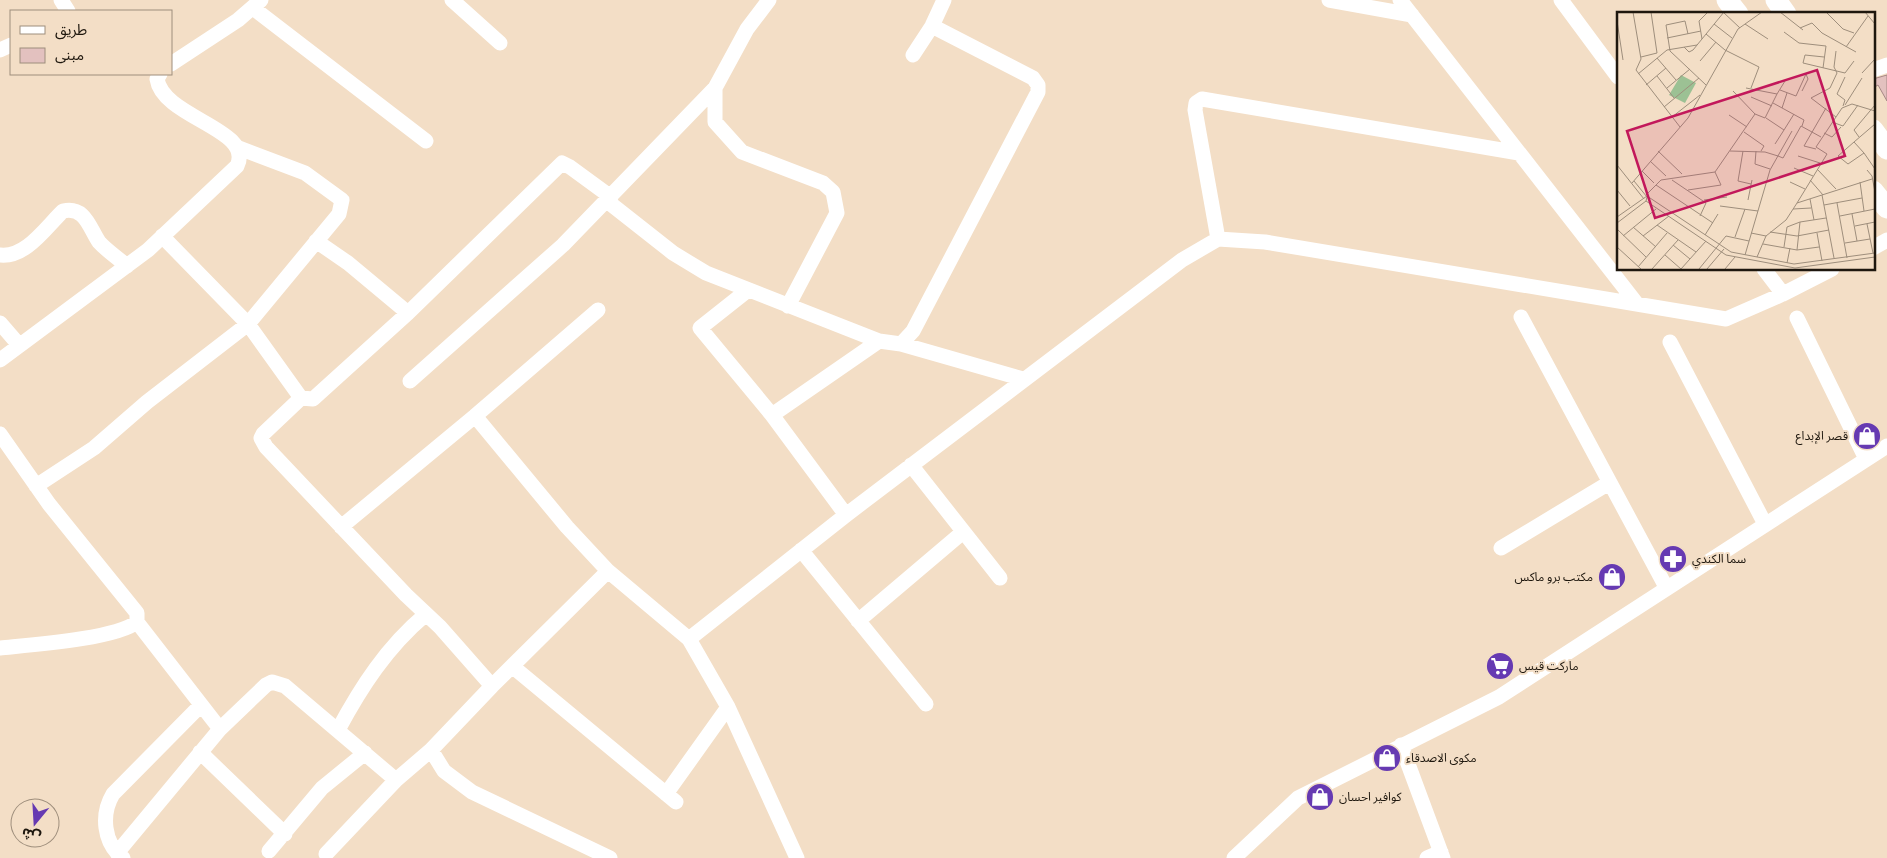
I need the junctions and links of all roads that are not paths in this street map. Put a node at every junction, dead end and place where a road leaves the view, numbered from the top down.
1 (452, 0) edge
2 (769, 0) edge
3 (944, 0) edge
4 (1329, 0) edge
5 (1400, 0) edge
6 (1561, 0) edge
7 (1727, 0) edge
8 (1776, 0) edge
9 (257, 4) edge
10 (1736, 12) edge
11 (1785, 12) edge
12 (1412, 15) junction
13 (932, 26) junction
14 (500, 43) dead end
15 (913, 55) dead end
16 (172, 63) edge
17 (1887, 65) edge
18 (1874, 70) edge
19 (159, 75) edge
20 (1617, 76) edge
21 (715, 88) junction
22 (1874, 131) edge
23 (426, 141) dead end
24 (239, 148) junction
25 (1887, 148) edge
26 (1519, 152) junction
27 (1874, 192) edge
28 (609, 199) junction
29 (1887, 208) edge
30 (162, 236) junction
31 (1218, 239) junction
32 (1887, 240) edge
33 (316, 242) junction
34 (1874, 247) edge
35 (0, 255) edge
36 (127, 266) junction
37 (1765, 270) edge
38 (1830, 270) edge
39 (748, 290) junction
40 (1783, 294) junction
41 (1637, 304) junction
42 (788, 306) junction
43 (598, 310) dead end
44 (408, 313) junction
45 (1521, 318) dead end
46 (1798, 318) dead end
47 (0, 323) edge
48 (248, 324) junction
49 (879, 341) junction
50 (1670, 342) dead end
51 (901, 344) junction
52 (20, 345) junction
53 (0, 360) edge
54 (1023, 379) junction
55 (410, 380) dead end
56 (301, 398) junction
57 (772, 415) junction
58 (475, 416) junction
59 (0, 434) edge
60 (1887, 446) edge
61 (1866, 459) junction
62 (911, 465) junction
63 (1609, 483) junction
64 (36, 486) junction
65 (846, 515) junction
66 (1765, 524) junction
67 (341, 527) junction
68 (963, 532) junction
69 (1501, 548) dead end
70 (801, 550) junction
71 (608, 571) junction
72 (1000, 578) dead end
73 (1666, 587) junction
74 (425, 615) junction
75 (858, 621) junction
76 (136, 622) junction
77 (689, 639) junction
78 (0, 648) edge
79 (512, 666) junction
80 (492, 686) junction
81 (926, 704) dead end
82 (201, 705) junction
83 (728, 707) junction
84 (220, 728) junction
85 (338, 730) junction
86 (1401, 745) junction
87 (431, 750) junction
88 (200, 752) junction
89 (364, 753) junction
90 (396, 780) junction
91 (285, 834) junction
92 (269, 851) dead end
93 (326, 854) dead end
94 (1442, 855) edge
95 (120, 856) edge
96 (610, 858) edge
97 (797, 858) edge
98 (1234, 858) edge
99 (1427, 858) edge

1 - 14 street
2 - 21 street
3 - 13 street
4 - 12 street
5 - 12 street
6 - 20 street
7 - 10 main road
8 - 11 main road
9 - 16 street
9 - 23 street
12 - 26 street
13 - 15 street
13 - 51 street
17 - 18 street
19 - 24 street
21 - 28 street
21 - 42 street
22 - 25 main road
24 - 30 street
24 - 33 street
26 - 31 street
26 - 41 street
27 - 29 main road
28 - 39 street
28 - 44 street
28 - 55 street
30 - 36 street
30 - 48 street
31 - 41 street
31 - 54 street
32 - 34 street
33 - 44 street
33 - 48 street
35 - 36 street
36 - 52 street
37 - 40 street
38 - 40 street
39 - 42 street
39 - 57 street
40 - 41 street
42 - 49 street
43 - 58 street
44 - 56 street
45 - 63 street
46 - 61 street
47 - 52 street
48 - 56 street
48 - 64 street
49 - 51 street
49 - 57 street
50 - 66 street
51 - 54 street
52 - 53 street
54 - 62 street
56 - 67 street
57 - 65 street
58 - 67 street
58 - 71 street
59 - 64 street
60 - 61 street
61 - 66 street
62 - 65 street
62 - 68 street
63 - 69 street
63 - 73 street
64 - 76 street
65 - 70 street
66 - 73 street
67 - 74 street
68 - 72 street
68 - 75 street
70 - 75 street
70 - 77 street
71 - 77 street
71 - 79 street
73 - 86 street
74 - 80 street
74 - 85 street
75 - 81 street
76 - 78 street
76 - 82 street
77 - 83 street
79 - 80 street
79 - 83 street
80 - 87 street
82 - 84 street
82 - 95 street
83 - 97 street
84 - 85 street
84 - 88 street
85 - 89 street
86 - 94 street
86 - 98 street
87 - 90 street
87 - 96 street
88 - 91 street
88 - 95 street
89 - 90 street
89 - 91 street
90 - 93 street
91 - 92 street
94 - 99 street

